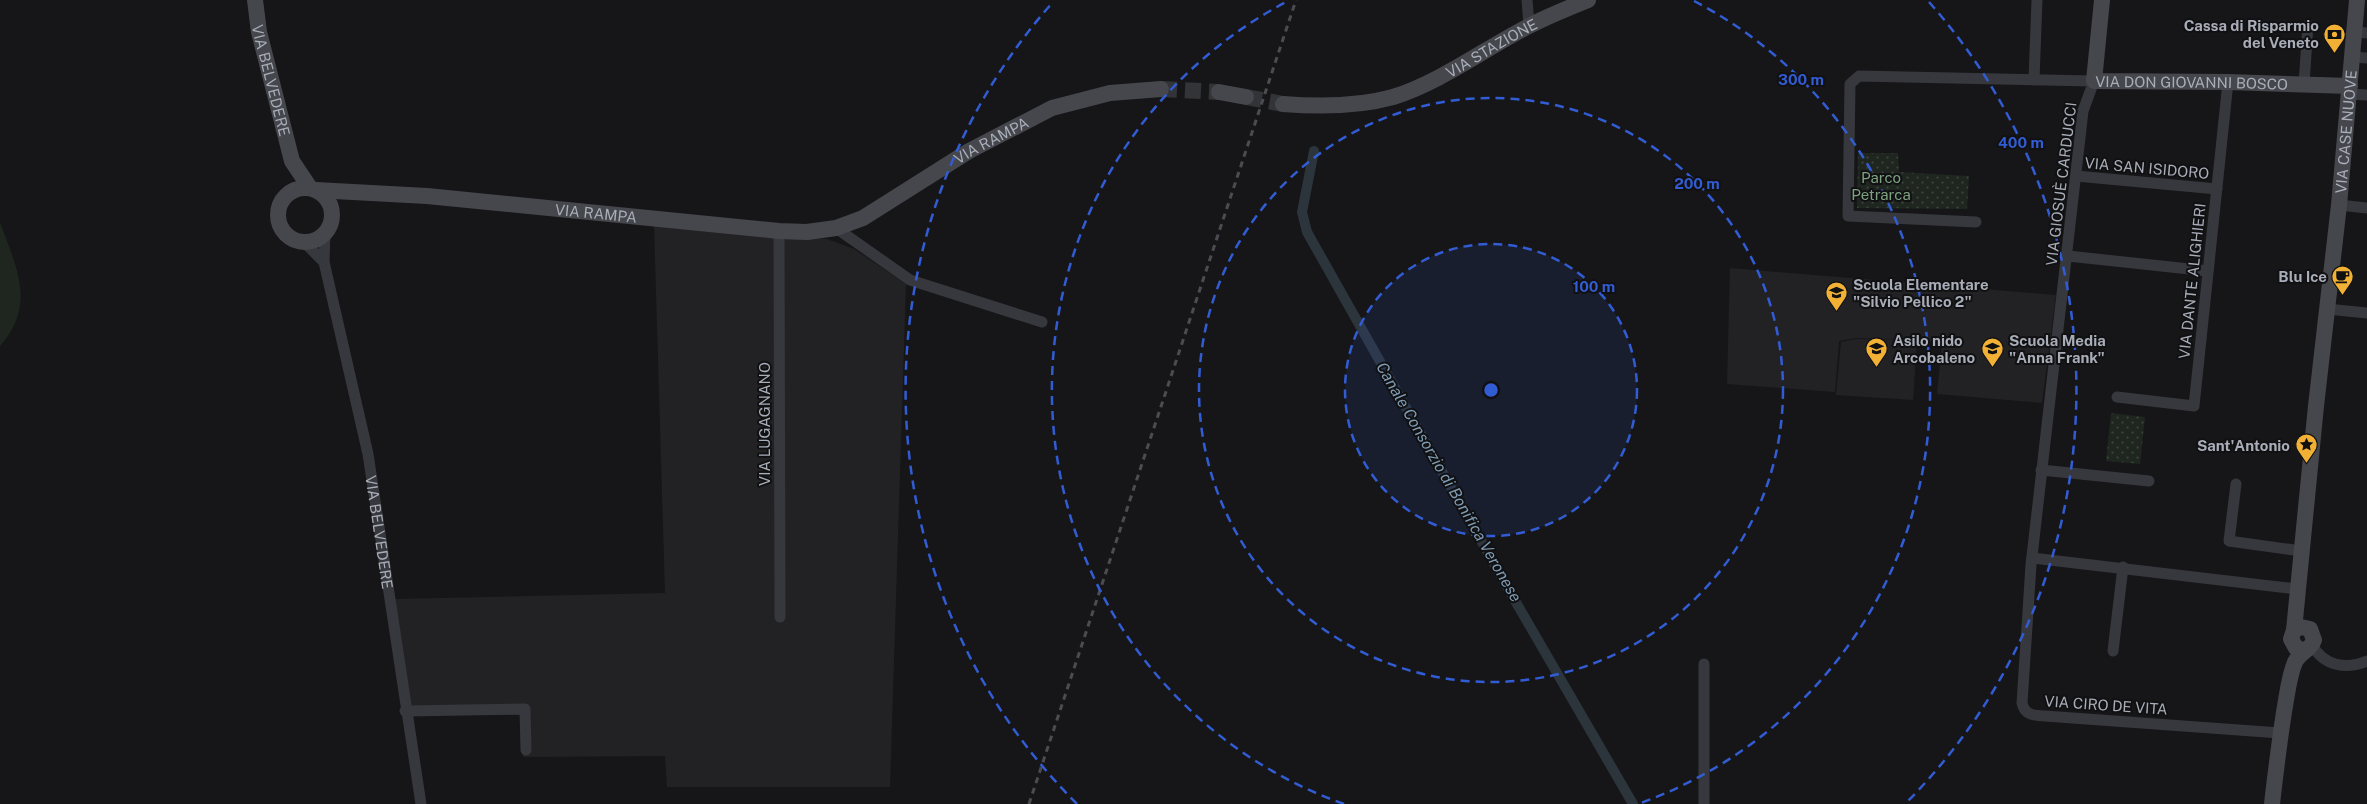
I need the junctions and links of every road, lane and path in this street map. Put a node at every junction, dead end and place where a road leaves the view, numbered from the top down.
1 (255, 0) edge
2 (1527, 0) edge
3 (1588, 0) edge
4 (2037, 0) edge
5 (2102, 0) edge
6 (2357, 0) edge
7 (1529, 25) junction
8 (2308, 25) dead end
9 (2361, 33) edge
10 (2360, 57) edge
11 (2034, 80) junction
12 (2094, 81) junction
13 (2228, 82) junction
14 (2304, 84) junction
15 (1161, 89) tunnel mouth
16 (2349, 90) junction
17 (1219, 92) tunnel mouth
18 (2367, 95) edge
19 (1246, 97) tunnel mouth
20 (1283, 104) tunnel mouth
21 (292, 162) junction
22 (2076, 176) junction
23 (313, 189) junction
24 (2217, 189) junction
25 (356, 193) junction
26 (286, 195) junction
27 (2339, 205) junction
28 (2367, 208) edge
29 (332, 215) junction
30 (1976, 222) dead end
31 (836, 228) junction
32 (779, 231) junction
33 (325, 233) junction
34 (304, 242) junction
35 (2068, 256) junction
36 (324, 262) junction
37 (2208, 271) junction
38 (2327, 310) junction
39 (2367, 313) edge
40 (1042, 322) dead end
41 (2117, 397) dead end
42 (2041, 470) junction
43 (2149, 481) dead end
44 (2236, 484) dead end
45 (2301, 551) junction
46 (2032, 558) junction
47 (2123, 567) junction
48 (2297, 592) junction
49 (780, 617) dead end
50 (2301, 639) junction
51 (2113, 651) dead end
52 (2367, 661) edge
53 (1704, 664) dead end
54 (405, 711) junction
55 (2280, 733) junction
56 (526, 750) dead end
57 (421, 804) edge
58 (1704, 804) edge
59 (2272, 804) edge

1 - 21 street, VIA BELVEDERE
2 - 7 street
3 - 7 street, VIA STAZIONE
4 - 11 street
5 - 12 street
6 - 9 street, VIA CASE NUOVE
7 - 20 street, VIA STAZIONE
8 - 14 street
9 - 10 street, VIA CASE NUOVE
10 - 16 street, VIA CASE NUOVE
11 - 12 street, VIA DON GIOVANNI BOSCO
11 - 30 street, VIA DON GIOVANNI BOSCO
12 - 13 street, VIA DON GIOVANNI BOSCO
12 - 22 street, VIA GIOSUÈ CARDUCCI
13 - 14 street, VIA DON GIOVANNI BOSCO
13 - 24 street, VIA DANTE ALIGHIERI
14 - 16 street, VIA DON GIOVANNI BOSCO
15 - 31 street, VIA RAMPA
16 - 18 street
16 - 27 street, VIA CASE NUOVE
17 - 19 street
21 - 23 street, VIA BELVEDERE
21 - 26 street, VIA BELVEDERE
22 - 24 street, VIA SAN ISIDORO
22 - 35 street, VIA GIOSUÈ CARDUCCI
23 - 25 street, VIA RAMPA
23 - 26 street
23 - 29 street, VIA BELVEDERE
24 - 37 street, VIA DANTE ALIGHIERI
25 - 29 street
25 - 32 street, VIA RAMPA
26 - 34 street, VIA BELVEDERE
27 - 28 street
27 - 38 street, VIA CASE NUOVE
29 - 33 street, VIA BELVEDERE
31 - 32 street, VIA RAMPA
31 - 40 street
32 - 49 street, VIA LUGAGNANO
33 - 34 street
33 - 36 street, VIA BELVEDERE
34 - 36 street, VIA BELVEDERE
35 - 37 street
35 - 42 street, VIA GIOSUÈ CARDUCCI
36 - 54 street, VIA BELVEDERE
37 - 41 street, VIA DANTE ALIGHIERI
38 - 39 street
38 - 45 street, VIA CASE NUOVE
42 - 43 street
42 - 46 street, VIA GIOSUÈ CARDUCCI
44 - 45 street
45 - 48 street, VIA CASE NUOVE
46 - 47 street
46 - 55 street, VIA CIRO DE VITA
47 - 48 street
47 - 51 street
48 - 50 street, VIA CASE NUOVE
50 - 52 street
50 - 55 street
53 - 58 street
54 - 56 street
54 - 57 street, VIA BELVEDERE
55 - 59 street

